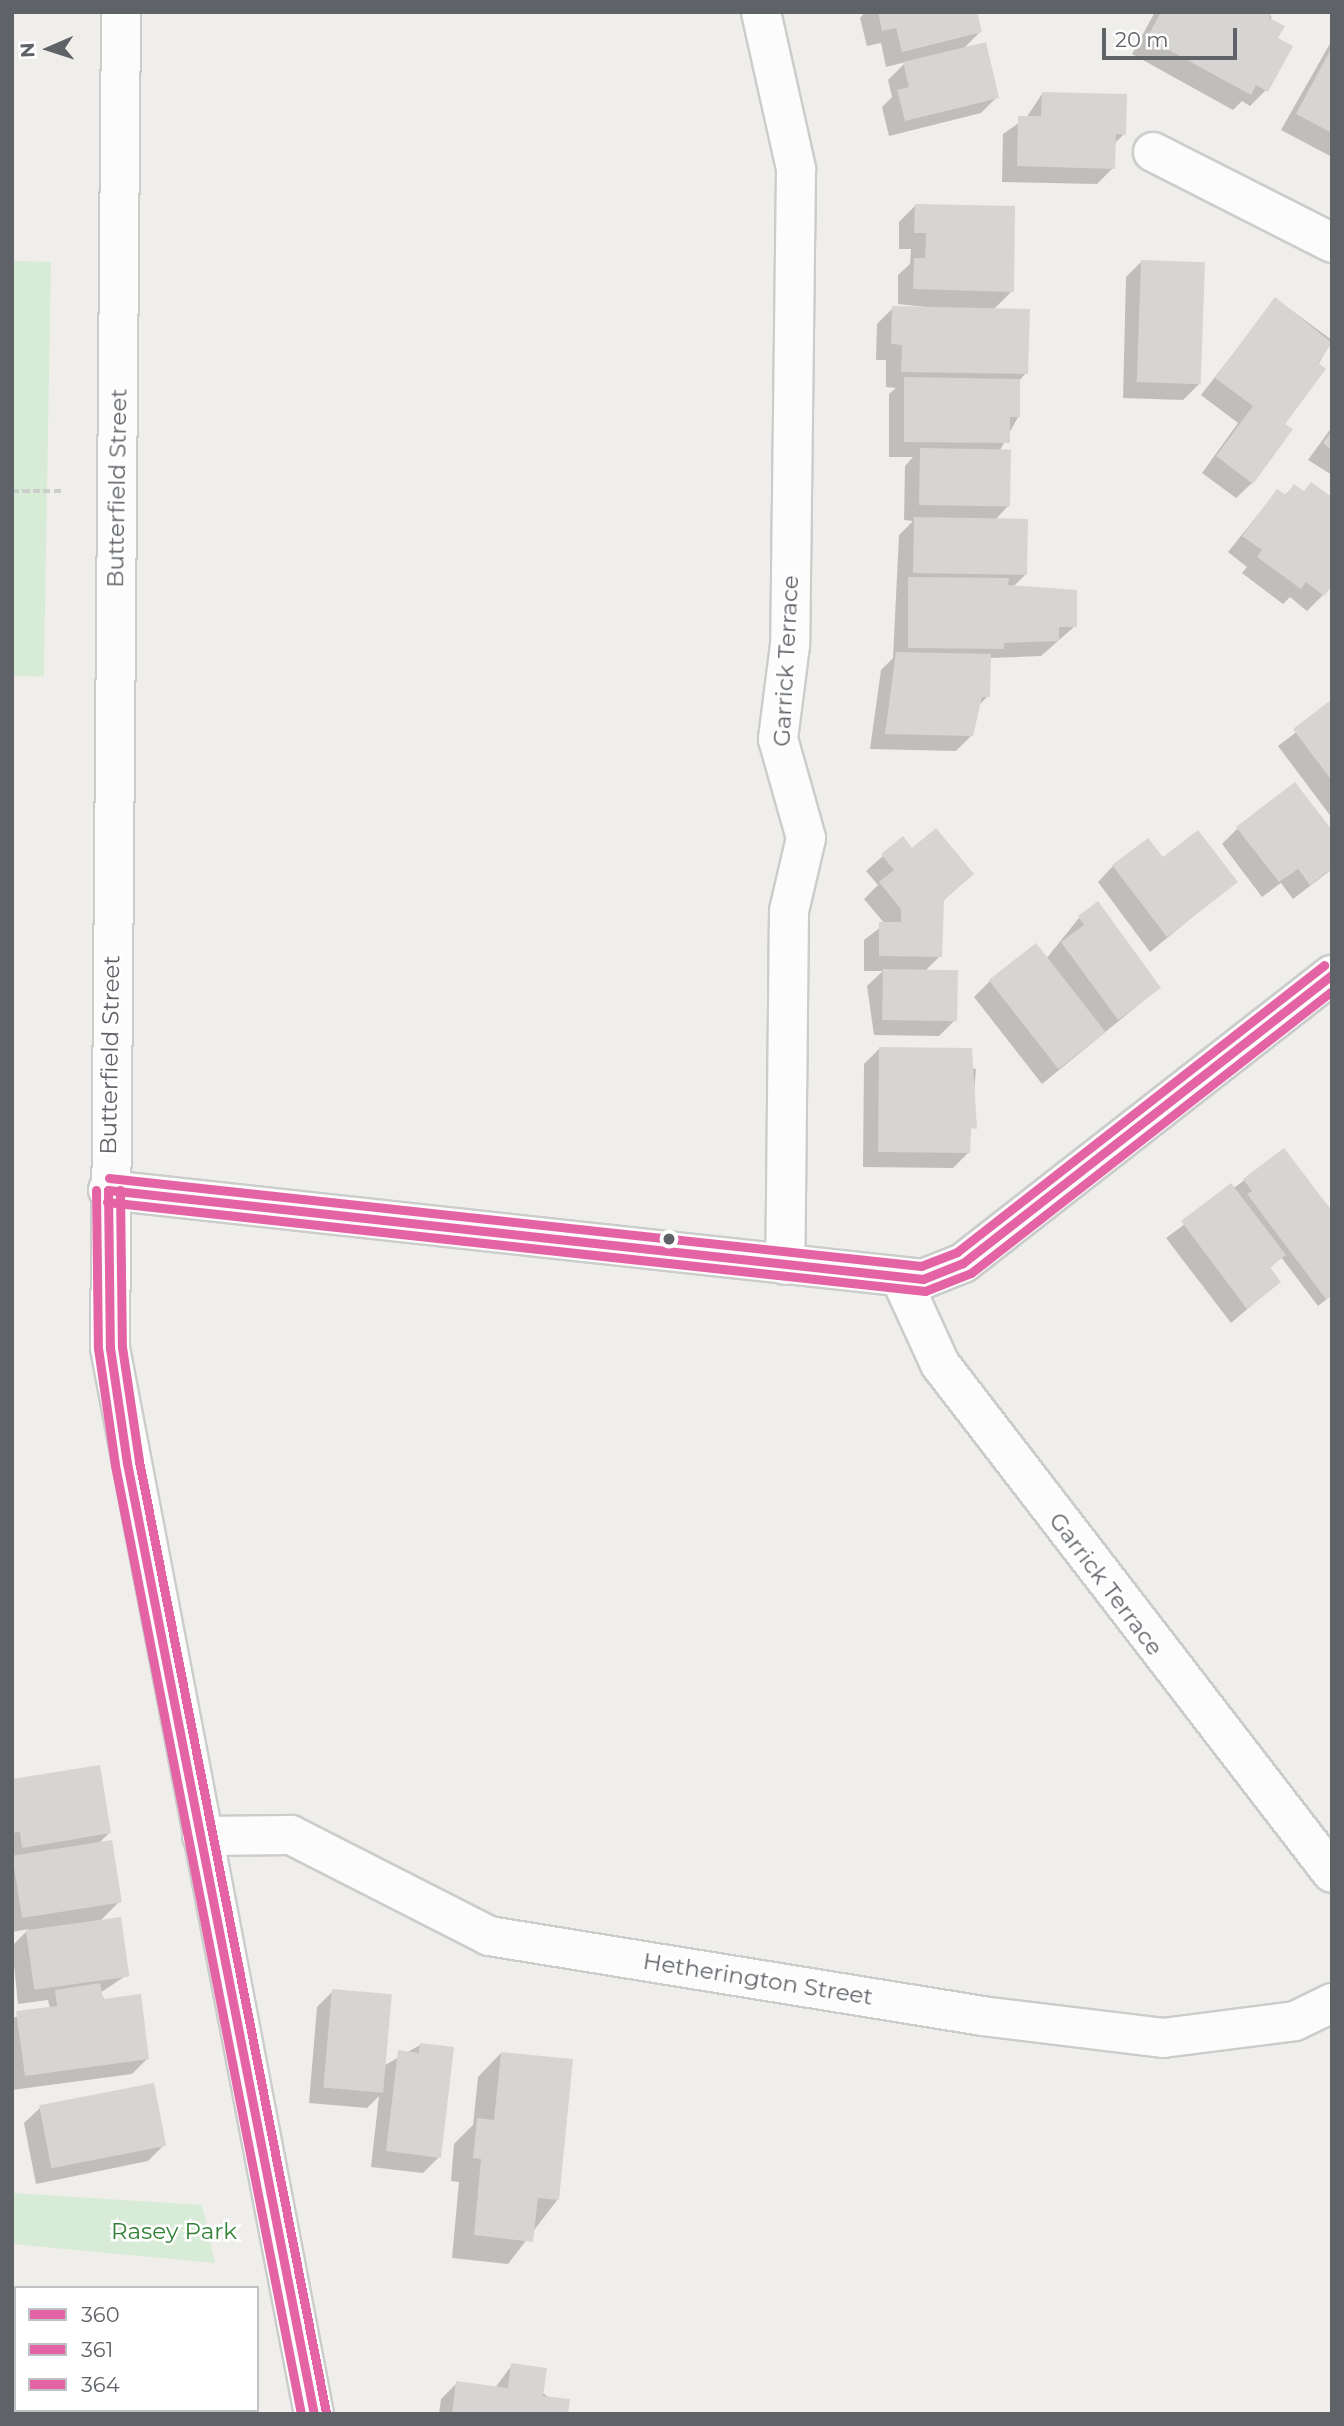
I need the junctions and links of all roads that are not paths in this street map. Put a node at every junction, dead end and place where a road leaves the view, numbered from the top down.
1 (121, 12) edge
2 (761, 12) edge
3 (1153, 152) dead end
4 (1332, 243) edge
5 (1332, 975) edge
6 (108, 1190) junction
7 (785, 1265) junction
8 (902, 1281) junction
9 (202, 1836) junction
10 (1332, 1873) edge
11 (1332, 2003) edge
12 (314, 2414) edge

1 - 6 street, Butterfield Street
2 - 7 street, Garrick Terrace
3 - 4 street
5 - 8 street
6 - 7 street
6 - 9 street, Butterfield Street
7 - 8 street
8 - 10 street, Garrick Terrace
9 - 11 street, Hetherington Street
9 - 12 street, Butterfield Street

